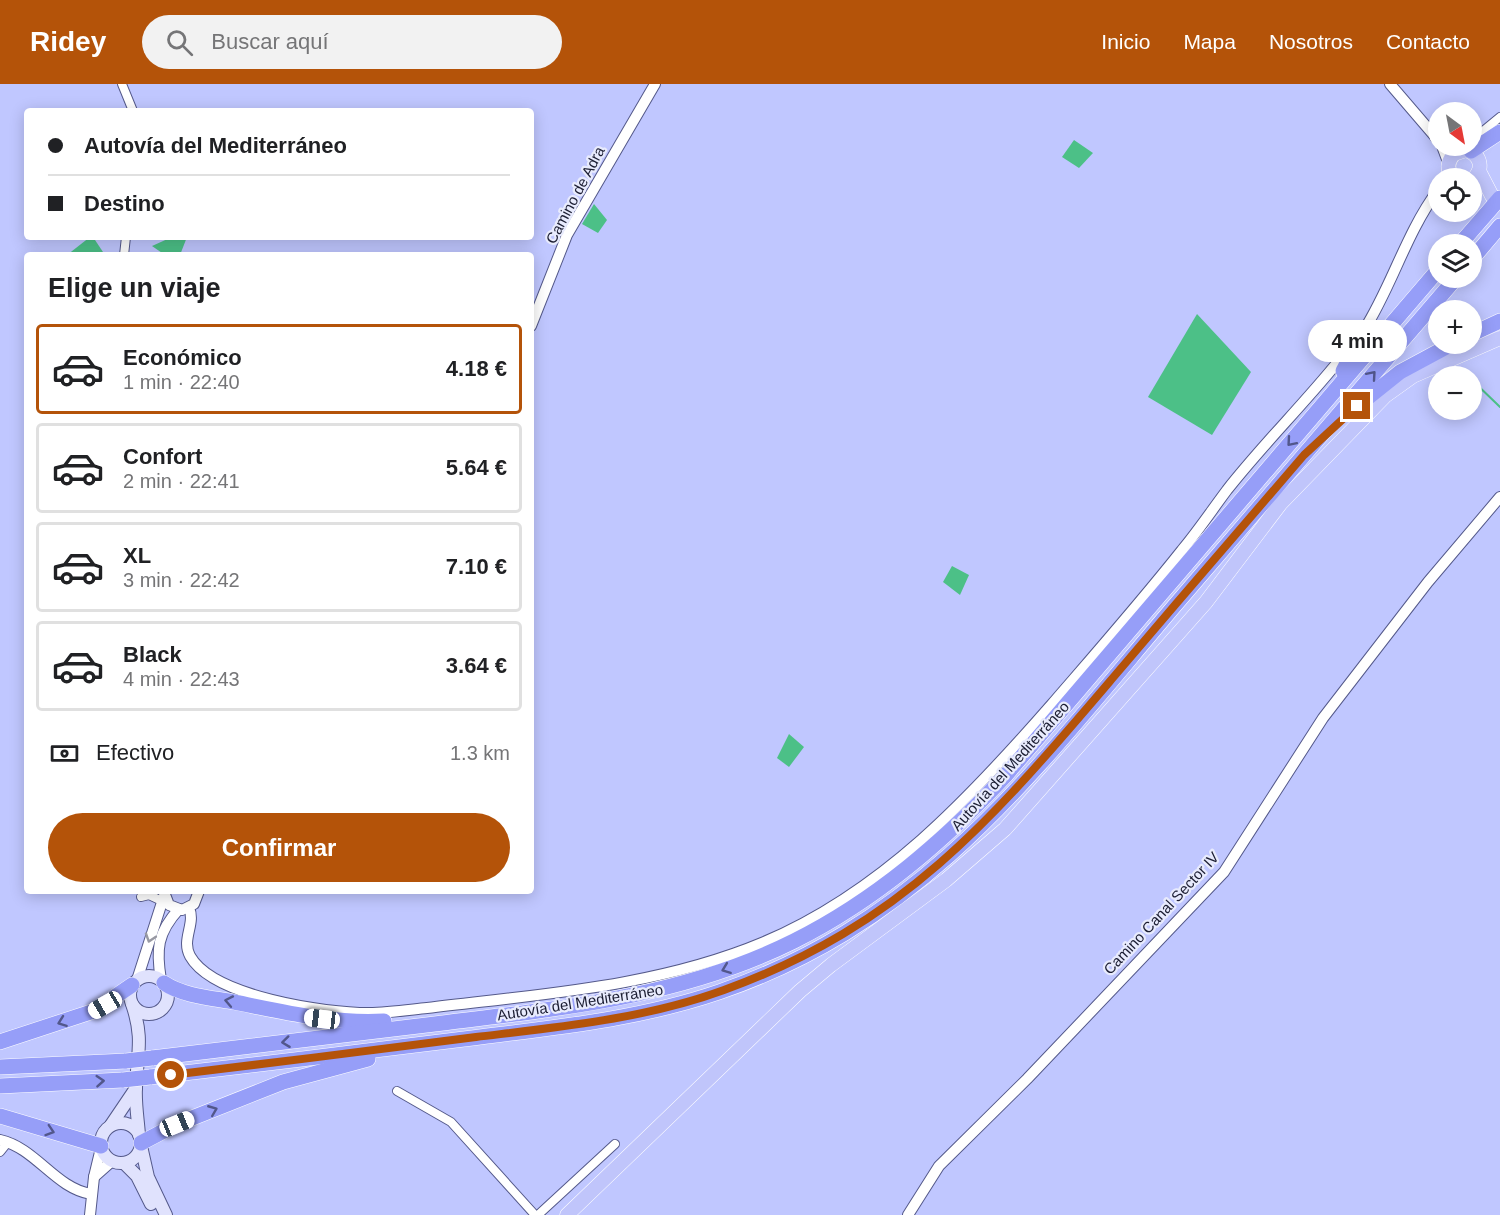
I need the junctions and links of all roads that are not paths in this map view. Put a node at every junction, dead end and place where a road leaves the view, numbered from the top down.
1 (122, 84) edge
2 (655, 84) edge
3 (1390, 84) edge
4 (132, 108) edge
5 (1500, 117) edge
6 (1427, 125) edge
7 (1482, 132) edge
8 (1500, 132) edge
9 (1482, 140) edge
10 (1446, 156) edge
11 (1452, 156) edge
12 (1448, 162) junction
13 (1450, 168) edge
14 (1482, 186) edge
15 (1493, 196) edge
16 (1428, 205) edge
17 (1500, 226) edge
18 (1467, 234) edge
19 (1482, 247) edge
20 (1428, 282) edge
21 (1447, 288) edge
22 (534, 318) edge
23 (1500, 321) edge
24 (1482, 329) edge
25 (1364, 331) junction
26 (1500, 338) edge
27 (1433, 354) edge
28 (1312, 417) junction
29 (1304, 455) junction
30 (1500, 497) edge
31 (198, 894) edge
32 (163, 896) edge
33 (141, 897) dead end
34 (184, 909) junction
35 (163, 981) junction
36 (135, 983) junction
37 (132, 1004) junction
38 (156, 1012) junction
39 (495, 1016) junction
40 (498, 1034) junction
41 (0, 1042) edge
42 (146, 1054) junction
43 (0, 1067) edge
44 (130, 1084) junction
45 (0, 1086) edge
46 (397, 1091) dead end
47 (0, 1116) edge
48 (111, 1125) junction
49 (4, 1141) edge
50 (140, 1141) junction
51 (615, 1144) dead end
52 (101, 1147) junction
53 (0, 1152) edge
54 (118, 1162) junction
55 (94, 1177) junction
56 (91, 1194) junction
57 (90, 1215) edge
58 (164, 1215) edge
59 (536, 1215) edge
60 (567, 1215) edge
61 (908, 1215) edge

1 - 4 street
2 - 22 street, Camino de Adra
3 - 6 street
5 - 7 street
8 - 9 highway
10 - 12 street
11 - 12 main road
12 - 13 main road
14 - 15 main road
15 - 18 highway
16 - 25 street
17 - 19 highway
20 - 28 highway, Autovía del Mediterráneo
29 -> 21 highway, Autovía del Mediterráneo
23 - 24 highway
25 - 28 highway
25 - 34 street
26 - 60 main road
27 - 29 highway
28 -> 39 highway, Autovía del Mediterráneo
29 - 40 highway, Autovía del Mediterráneo
30 - 61 street, Camino Canal Sector IV
31 - 34 street
32 - 33 street
32 - 34 street
32 -> 36 street
34 - 35 street
35 - 36 main road
35 - 38 main road
39 -> 35 highway
36 - 37 main road
36 -> 41 highway
37 - 38 main road
37 - 42 main road
38 - 42 main road
39 -> 42 highway, Autovía del Mediterráneo
40 - 44 highway, Autovía del Mediterráneo, bridge
50 -> 40 highway
42 - 43 highway, Autovía del Mediterráneo, bridge
42 - 44 main road
45 -> 44 highway, Autovía del Mediterráneo
44 - 48 main road
44 - 50 main road
46 - 59 street
47 -> 52 highway
48 - 50 main road
48 - 52 main road
49 - 53 street
49 - 56 street
50 - 54 main road
50 - 58 main road
51 - 59 street
52 - 54 main road
52 - 55 street
54 - 55 street
54 - 58 main road
55 - 56 street
56 - 57 street

